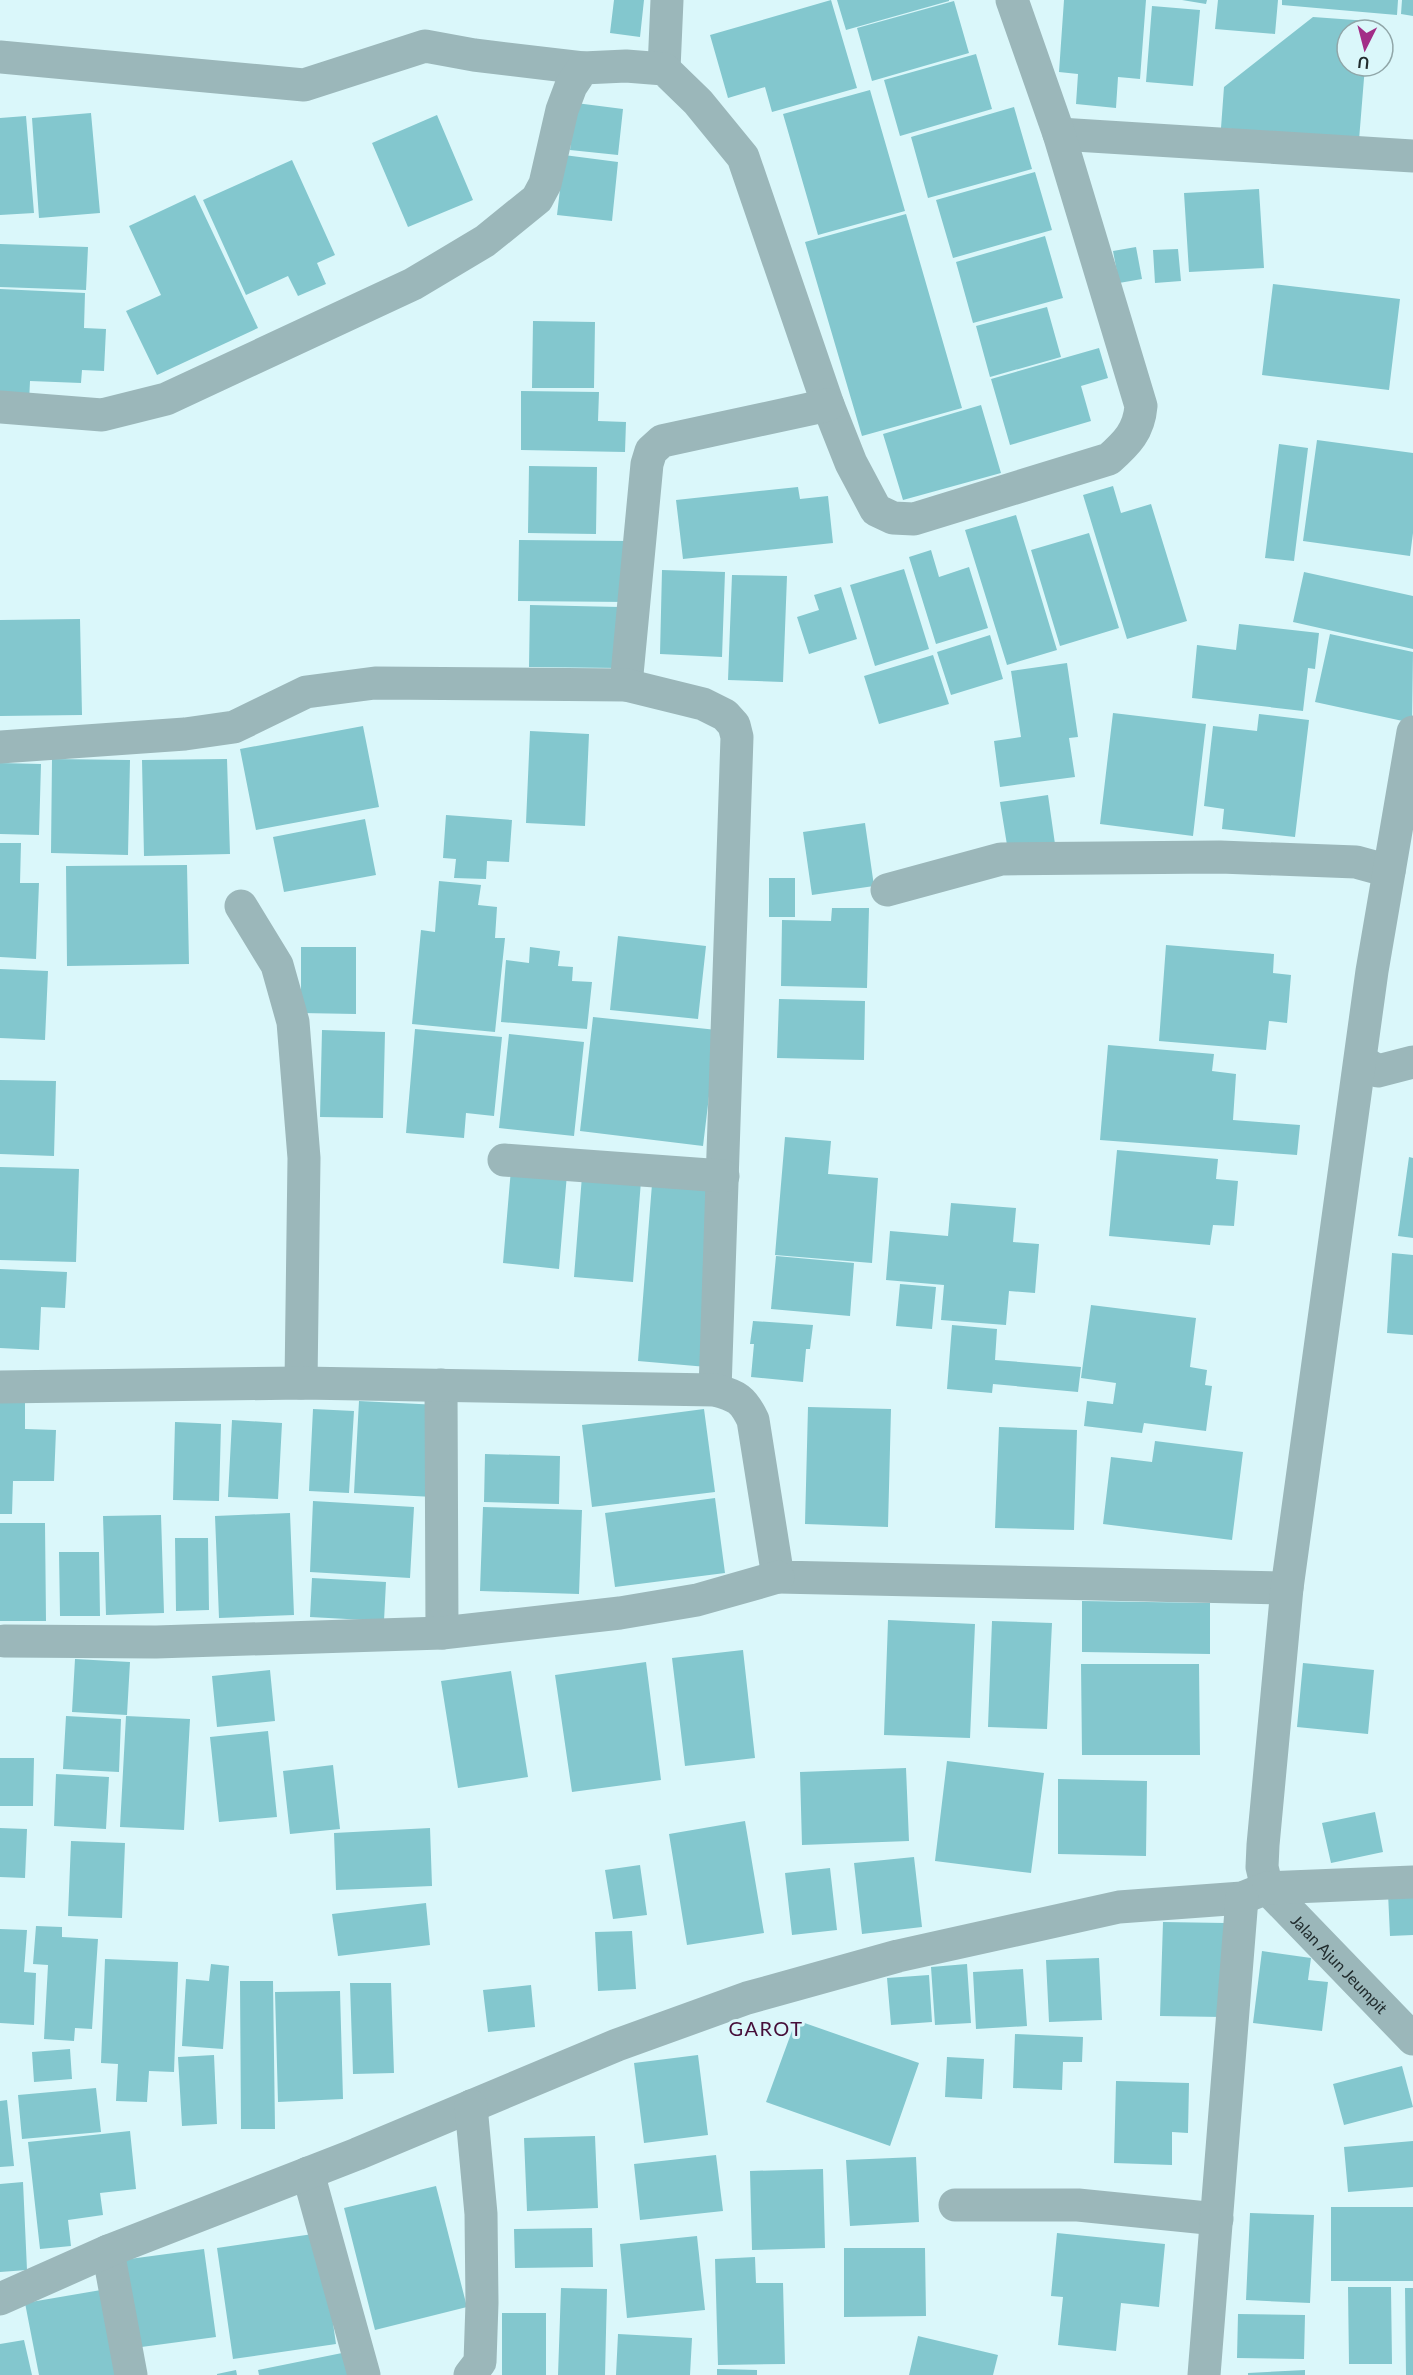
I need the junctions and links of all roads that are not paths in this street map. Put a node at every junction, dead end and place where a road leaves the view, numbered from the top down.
1 (667, 0) edge
2 (1012, 0) edge
3 (0, 57) edge
4 (583, 68) junction
5 (663, 69) junction
6 (1059, 134) junction
7 (1413, 156) edge
8 (828, 405) junction
9 (0, 407) edge
10 (626, 684) junction
11 (1413, 732) edge
12 (0, 747) edge
13 (1407, 803) edge
14 (1389, 871) junction
15 (887, 890) dead end
16 (241, 906) dead end
17 (1413, 1062) edge
18 (1370, 1066) junction
19 (504, 1160) dead end
20 (723, 1176) junction
21 (301, 1383) junction
22 (441, 1385) junction
23 (0, 1387) edge
24 (715, 1390) junction
25 (778, 1577) junction
26 (1287, 1588) junction
27 (442, 1633) junction
28 (4, 1641) dead end
29 (1413, 1882) edge
30 (1254, 1892) junction
31 (1413, 2039) edge
32 (471, 2106) junction
33 (308, 2173) junction
34 (955, 2205) dead end
35 (1217, 2218) junction
36 (108, 2251) junction
37 (0, 2299) edge
38 (131, 2375) edge
39 (364, 2375) edge
40 (470, 2375) edge
41 (1204, 2375) edge

1 - 5 street
2 - 6 street
3 - 4 street
4 - 5 street
4 - 9 street
5 - 8 street
6 - 7 street
6 - 8 street
8 - 10 street
10 - 12 street
10 - 20 street
11 - 13 street
13 - 14 street
14 - 15 street
14 - 18 street
16 - 21 street
17 - 18 street
18 - 26 street
19 - 20 street
20 - 24 street
21 - 22 street
21 - 23 street
22 - 24 street
22 - 27 street
24 - 25 street
25 - 26 street
25 - 27 street
26 - 30 street
27 - 28 street
29 - 30 street
30 - 31 street, Jalan Ajun Jeumpit
30 - 32 street
30 - 35 street
32 - 33 street
32 - 40 street
33 - 36 street
33 - 39 street
34 - 35 street
35 - 41 street
36 - 37 street
36 - 38 street

